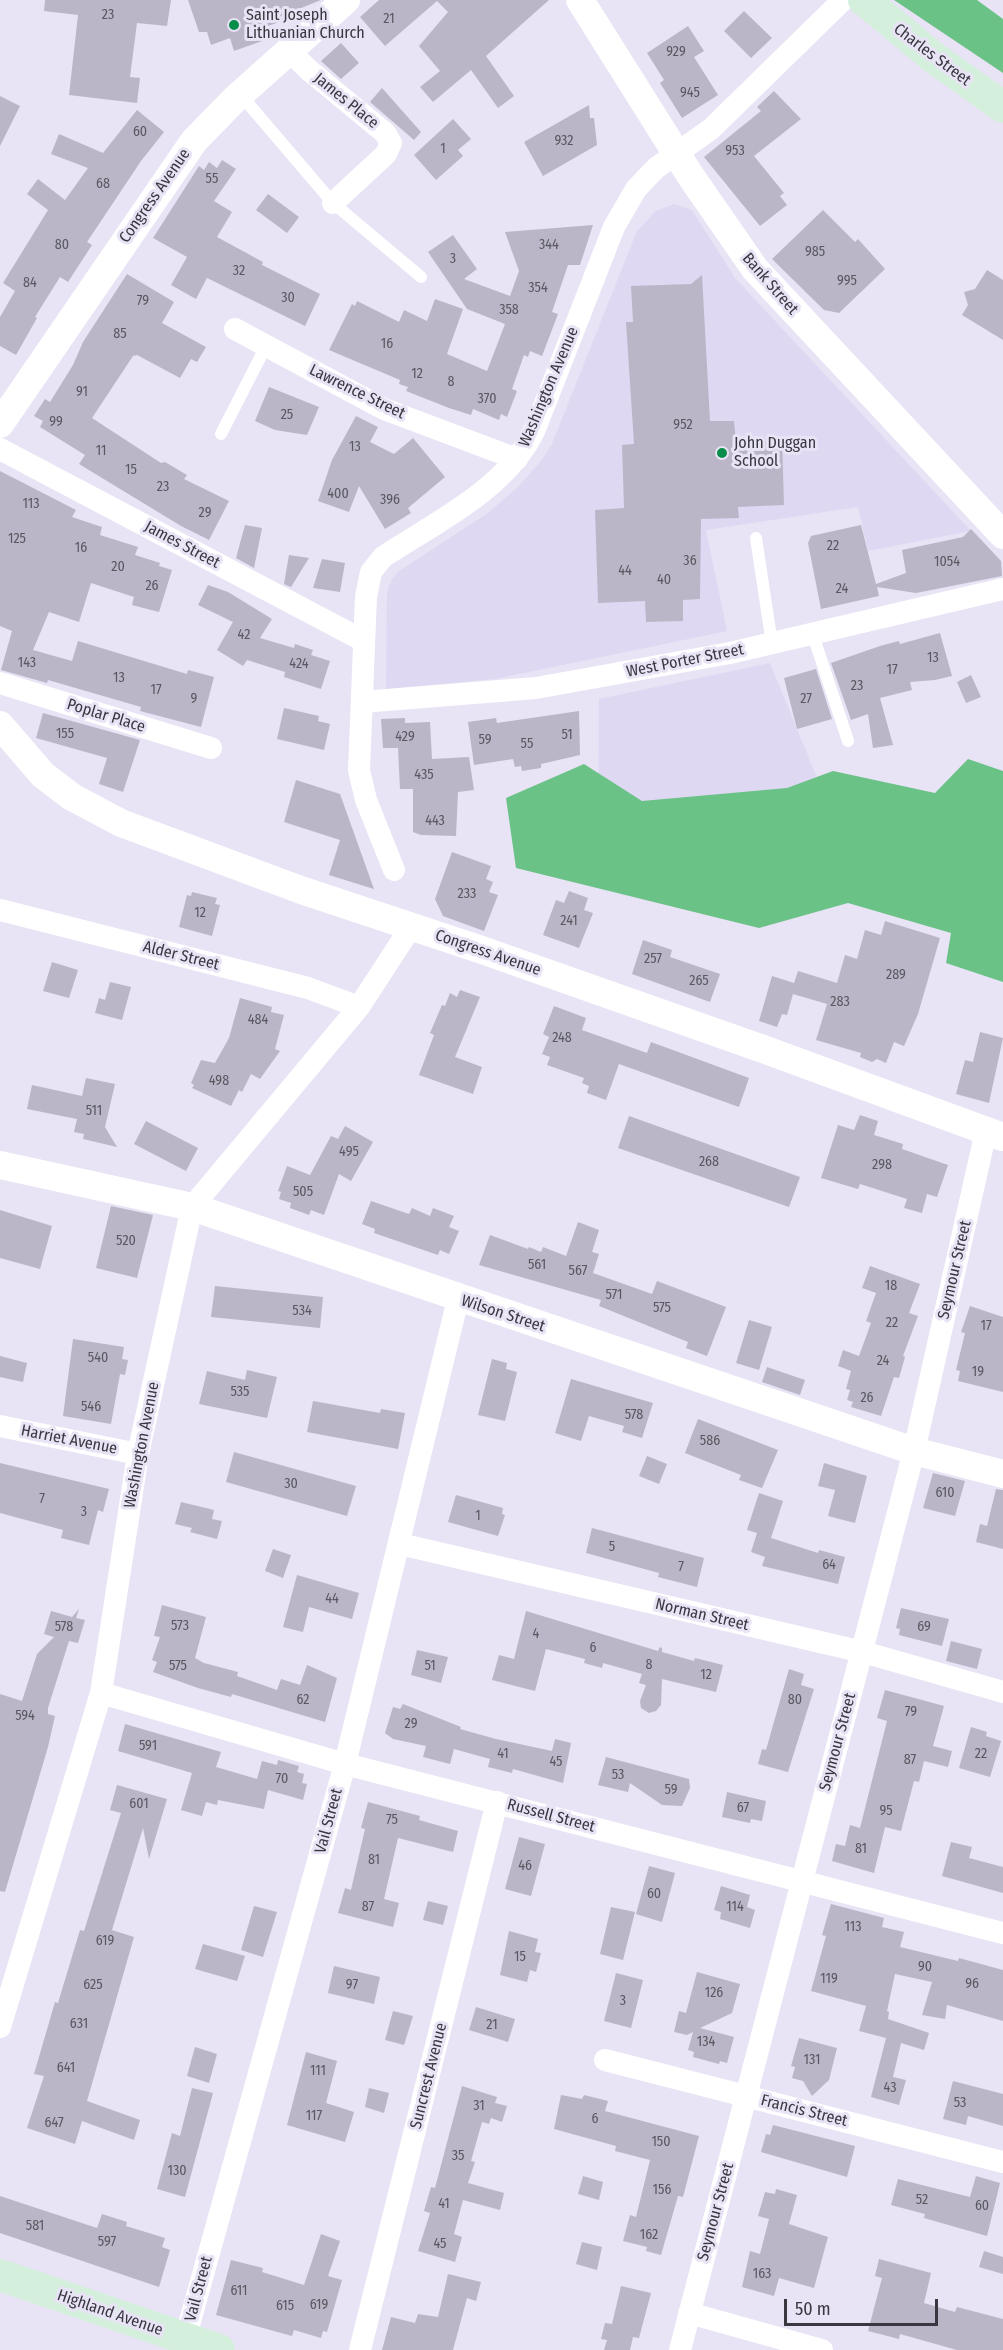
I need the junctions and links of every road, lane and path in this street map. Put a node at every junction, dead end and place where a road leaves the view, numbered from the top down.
1 (346, 0) edge
2 (580, 0) edge
3 (843, 0) edge
4 (864, 0) edge
5 (289, 51) junction
6 (240, 94) junction
7 (1003, 107) edge
8 (676, 154) junction
9 (333, 203) junction
10 (421, 278) dead end
11 (235, 329) dead end
12 (266, 346) junction
13 (0, 424) edge
14 (221, 434) dead end
15 (0, 449) edge
16 (518, 459) junction
17 (1003, 536) edge
18 (756, 537) dead end
19 (1003, 589) edge
20 (813, 635) junction
21 (364, 641) junction
22 (772, 644) junction
23 (0, 683) edge
24 (362, 702) junction
25 (0, 725) edge
26 (848, 741) dead end
27 (211, 748) dead end
28 (394, 870) dead end
29 (0, 910) edge
30 (411, 927) junction
31 (359, 1008) junction
32 (995, 1134) edge
33 (0, 1165) edge
34 (192, 1207) junction
35 (458, 1299) junction
36 (0, 1426) edge
37 (914, 1451) junction
38 (138, 1454) junction
39 (1003, 1474) edge
40 (400, 1544) junction
41 (862, 1652) junction
42 (1003, 1692) edge
43 (101, 1693) junction
44 (345, 1764) junction
45 (497, 1802) junction
46 (801, 1882) junction
47 (1003, 1933) edge
48 (0, 2027) edge
49 (605, 2060) dead end
50 (746, 2096) junction
51 (1003, 2162) edge
52 (0, 2275) edge
53 (689, 2313) junction
54 (184, 2344) edge
55 (219, 2350) edge
56 (360, 2350) edge
57 (680, 2350) edge
58 (822, 2350) edge

1 - 5 street, Congress Avenue
2 - 8 street, Bank Street
3 - 8 street, Washington Avenue
4 - 7 main road, Charles Street
5 - 6 street, Congress Avenue
5 - 9 street, James Place
6 - 9 lane
6 - 13 street, Congress Avenue
8 - 16 street, Washington Avenue
8 - 17 street, Bank Street
9 - 10 lane
11 - 12 street, Lawrence Street
12 - 14 lane
12 - 16 street, Lawrence Street
15 - 21 street, James Street
16 - 21 street, Washington Avenue
18 - 22 lane
19 - 20 street, West Porter Street
20 - 22 street, West Porter Street
20 - 26 lane
21 - 24 street, Washington Avenue
22 - 24 street, West Porter Street
23 - 27 street, Poplar Place
24 - 28 street, Washington Avenue
25 - 30 street, Congress Avenue
29 - 31 street, Alder Street
30 - 31 street, Washington Avenue
30 - 32 street, Congress Avenue
31 - 34 street, Washington Avenue
32 - 37 street, Seymour Street
33 - 34 street, Wilson Street
34 - 35 street, Wilson Street
34 - 38 street, Washington Avenue
35 - 37 street, Wilson Street
35 - 40 street, Vail Street
36 - 38 street, Harriet Avenue
37 - 39 street, Wilson Street
37 - 41 street, Seymour Street
38 - 43 street, Washington Avenue
40 - 41 street, Norman Street
40 - 44 street, Vail Street
41 - 42 street, Norman Street
41 - 46 street, Seymour Street
43 - 44 street, Russell Street
43 - 48 street, Washington Avenue
44 - 45 street, Russell Street
44 - 54 street, Vail Street
45 - 46 street, Russell Street
45 - 56 street, Suncrest Avenue
46 - 47 street, Russell Street
46 - 50 street, Seymour Street
49 - 50 street, Francis Street
50 - 51 street, Francis Street
50 - 53 street, Seymour Street
52 - 54 main road, Highland Avenue
53 - 57 street, Seymour Street
53 - 58 street
54 - 55 main road, Highland Avenue

